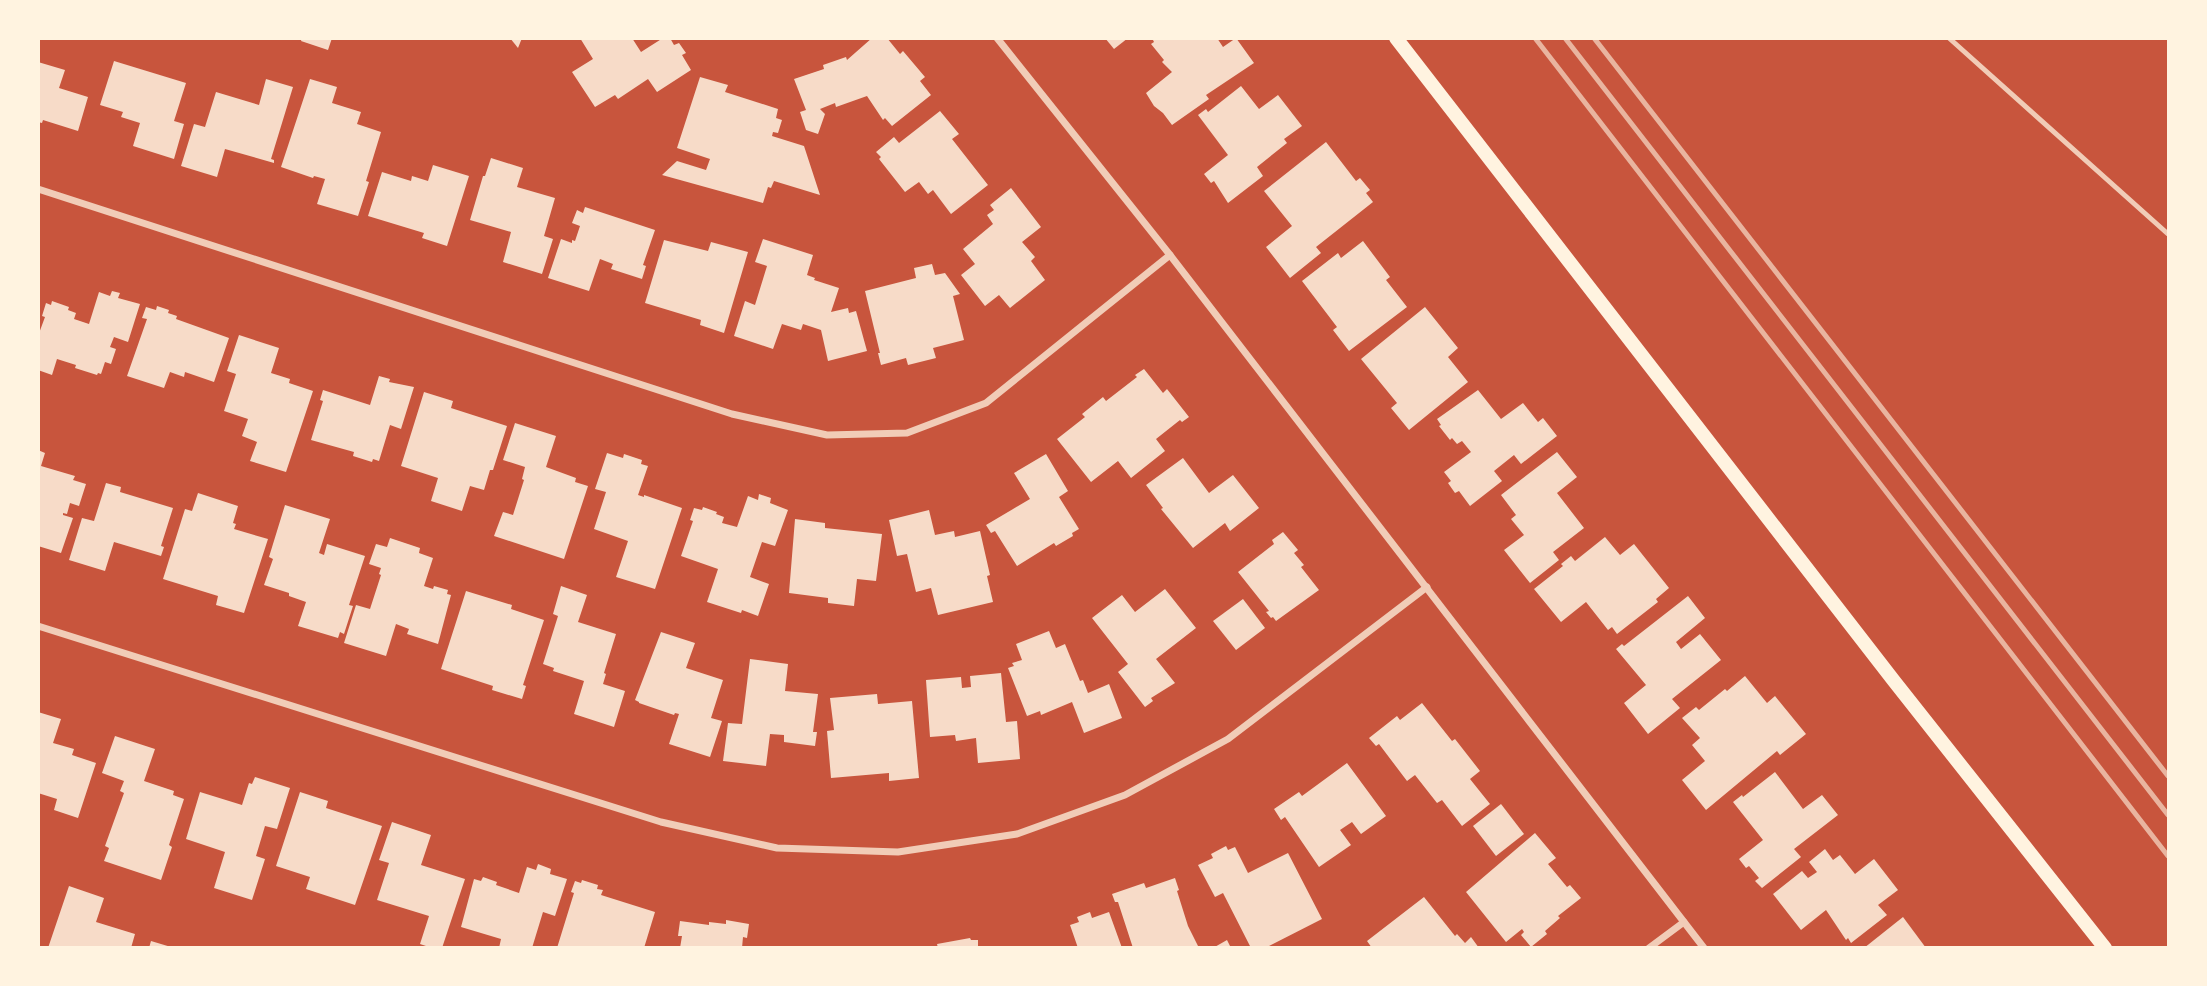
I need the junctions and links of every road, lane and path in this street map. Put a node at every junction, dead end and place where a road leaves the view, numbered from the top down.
1 (997, 38) edge
2 (1396, 38) edge
3 (1949, 38) edge
4 (38, 189) edge
5 (2168, 234) edge
6 (1170, 255) junction
7 (1427, 587) junction
8 (38, 626) edge
9 (1684, 922) junction
10 (1649, 947) edge
11 (1704, 947) edge
12 (2105, 947) edge

1 - 6 street
2 - 12 main road
3 - 5 lane
4 - 6 street
6 - 7 street
7 - 8 street
7 - 9 street
9 - 10 street
9 - 11 street

